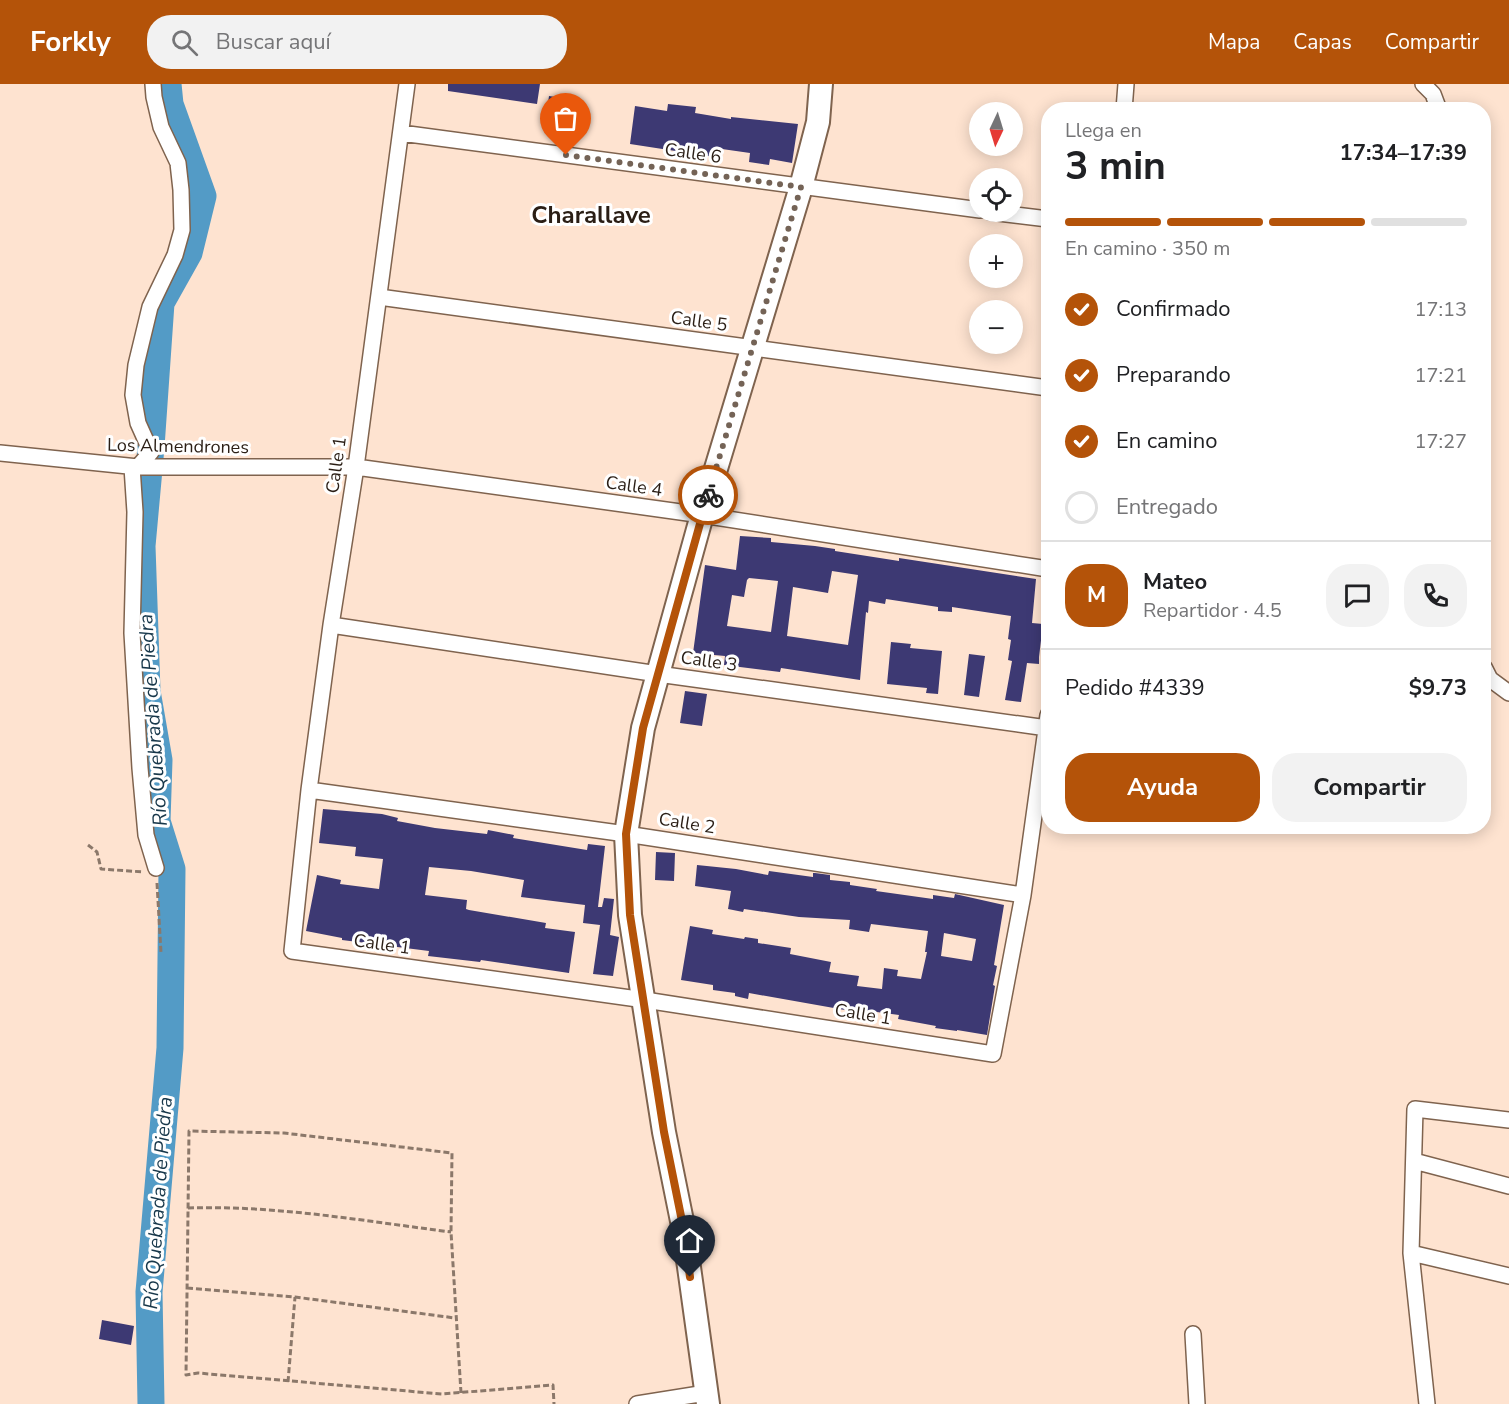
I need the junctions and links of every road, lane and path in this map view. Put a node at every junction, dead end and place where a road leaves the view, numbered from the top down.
1 (153, 84) edge
2 (407, 84) edge
3 (821, 84) edge
4 (1126, 84) edge
5 (1423, 84) edge
6 (1125, 102) edge
7 (1436, 102) edge
8 (401, 134) junction
9 (801, 187) junction
10 (969, 209) edge
11 (1023, 216) edge
12 (1041, 218) edge
13 (379, 297) junction
14 (753, 348) junction
15 (1041, 387) edge
16 (0, 453) edge
17 (356, 466) junction
18 (135, 467) junction
19 (702, 515) junction
20 (1041, 567) edge
21 (330, 625) junction
22 (658, 674) junction
23 (1491, 680) edge
24 (1509, 693) edge
25 (1041, 721) edge
26 (1041, 770) edge
27 (309, 790) junction
28 (626, 834) junction
29 (88, 844) dead end
30 (156, 868) junction
31 (1023, 895) junction
32 (161, 953) dead end
33 (645, 1000) junction
34 (1509, 1120) edge
35 (1414, 1161) junction
36 (1509, 1186) edge
37 (188, 1208) junction
38 (451, 1232) junction
39 (1411, 1253) junction
40 (1509, 1276) edge
41 (187, 1288) junction
42 (295, 1297) junction
43 (455, 1318) junction
44 (1193, 1334) dead end
45 (288, 1382) junction
46 (461, 1393) junction
47 (707, 1398) edge
48 (554, 1404) edge
49 (637, 1404) edge
50 (1197, 1404) edge
51 (1427, 1404) edge

1 - 18 street
2 - 8 street, Calle 1
3 - 9 highway
4 - 6 street
5 - 7 street
8 - 9 street, Calle 6
8 - 13 street, Calle 1
9 - 10 street, Calle 6
9 - 14 highway
11 - 12 street
13 - 14 street, Calle 5
13 - 17 street, Calle 1
14 - 15 street, Calle 5
14 - 19 highway
16 - 18 street, Los Almendrones
17 - 18 street, Los Almendrones
17 - 19 street, Calle 4
17 - 21 street, Calle 1
18 - 30 street
19 - 20 street, Calle 4
19 - 22 highway
21 - 22 street, Calle 3
21 - 27 street, Calle 1
22 - 25 street, Calle 3
22 - 28 highway
23 - 24 street
26 - 31 street, Calle 1
27 - 28 street, Calle 2
27 - 33 street, Calle 1
28 - 31 street, Calle 2
28 - 33 highway
29 - 30 path
30 - 32 path
31 - 33 street, Calle 1
33 - 47 highway
34 - 35 street
35 - 36 street
35 - 39 street
37 - 38 path
37 - 38 path
37 - 41 path
38 - 43 path
39 - 40 street
39 - 51 street
41 - 42 path
41 - 45 path
42 - 43 path
42 - 45 path
43 - 46 path
44 - 50 street
45 - 46 path
46 - 48 path
47 - 49 street

